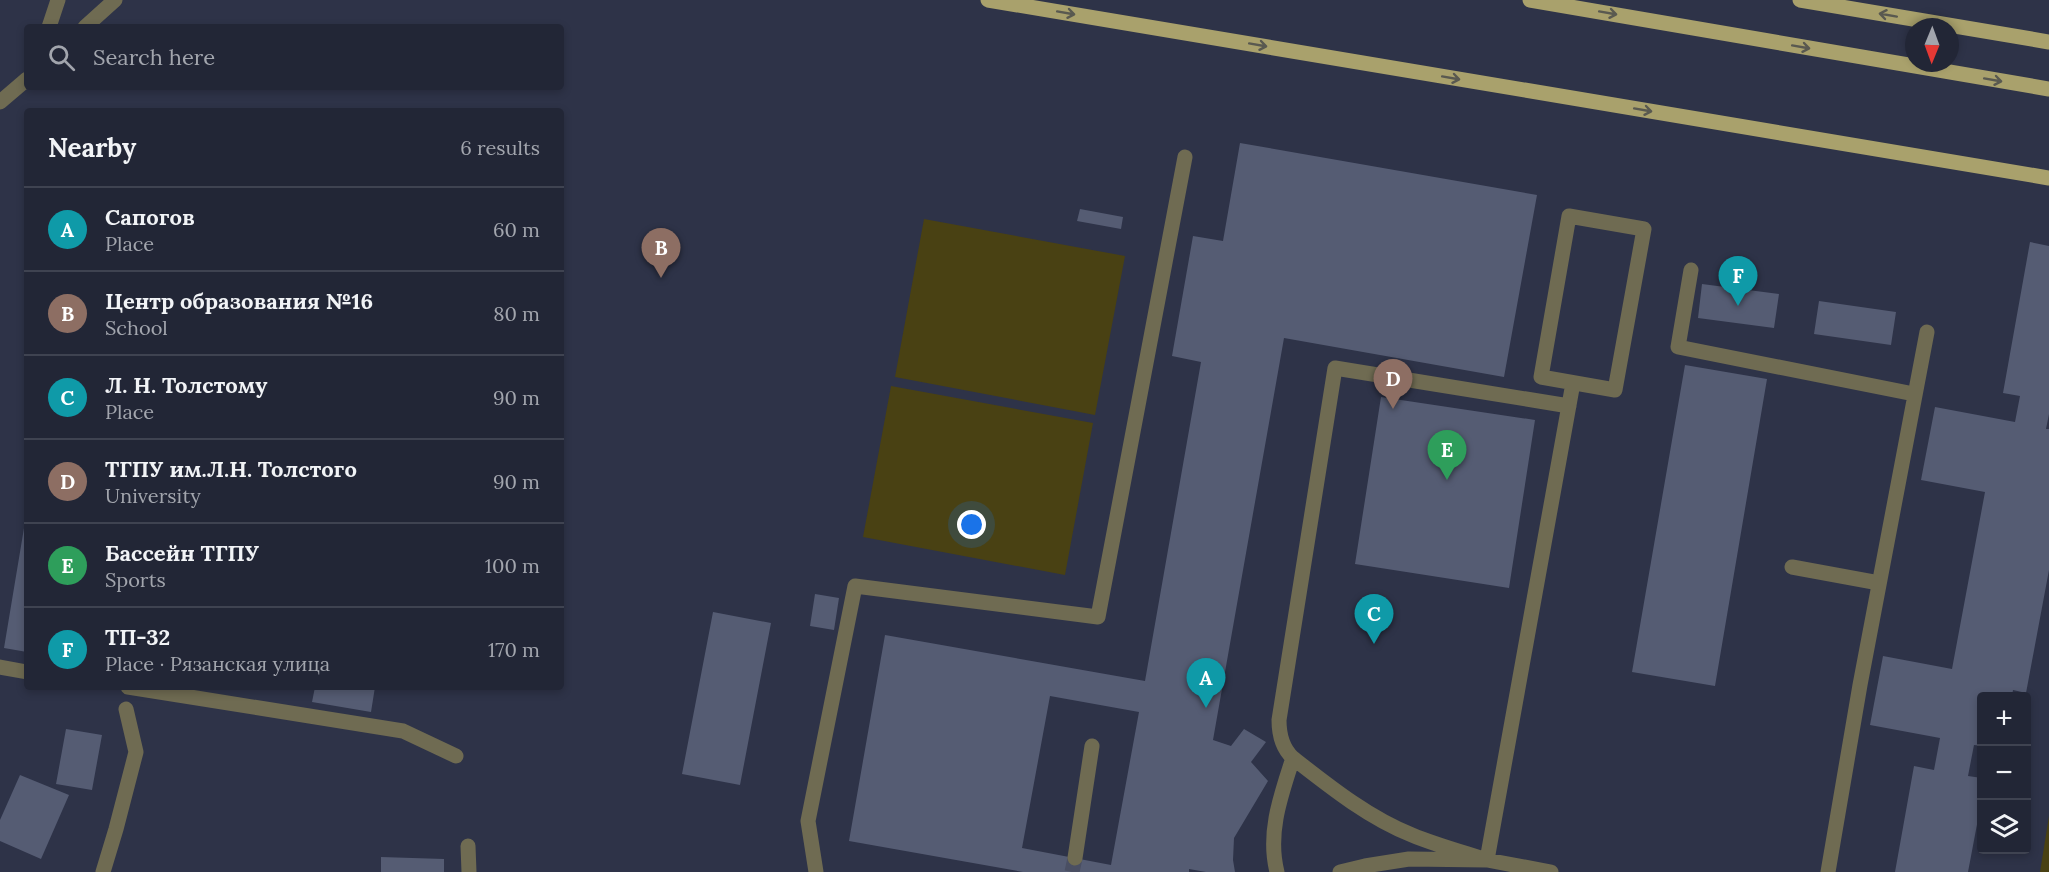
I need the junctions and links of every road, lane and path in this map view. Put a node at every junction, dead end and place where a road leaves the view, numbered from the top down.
1 (58, 0) edge
2 (115, 0) edge
3 (988, 0) edge
4 (1530, 0) edge
5 (1800, 0) edge
6 (50, 24) edge
7 (88, 24) edge
8 (2049, 42) edge
9 (24, 82) edge
10 (2049, 89) edge
11 (0, 102) edge
12 (1185, 157) dead end
13 (2049, 178) edge
14 (1691, 270) dead end
15 (1927, 332) dead end
16 (1573, 383) junction
17 (1914, 394) junction
18 (1569, 406) junction
19 (1792, 567) dead end
20 (1879, 584) junction
21 (0, 667) edge
22 (24, 671) edge
23 (147, 690) edge
24 (126, 709) dead end
25 (1092, 746) dead end
26 (456, 756) dead end
27 (1293, 758) junction
28 (468, 846) dead end
29 (1075, 858) tunnel mouth
30 (1487, 860) junction
31 (103, 872) edge
32 (469, 872) edge
33 (816, 872) edge
34 (1277, 872) edge
35 (1340, 872) edge
36 (1551, 872) edge
37 (1828, 872) edge

1 - 6 street
2 - 7 street
3 -> 13 main road
4 -> 10 main road
8 -> 5 main road
9 - 11 street
12 - 33 street
14 - 17 street
15 - 17 street
16 - 16 street
16 - 18 street
17 - 20 street
18 - 27 street
18 - 30 street
19 - 20 street
20 - 37 street
21 - 22 street
23 - 26 street
24 - 31 street
25 - 29 street
27 - 30 street
27 - 34 street
28 - 32 street
30 - 35 street
30 - 36 street

